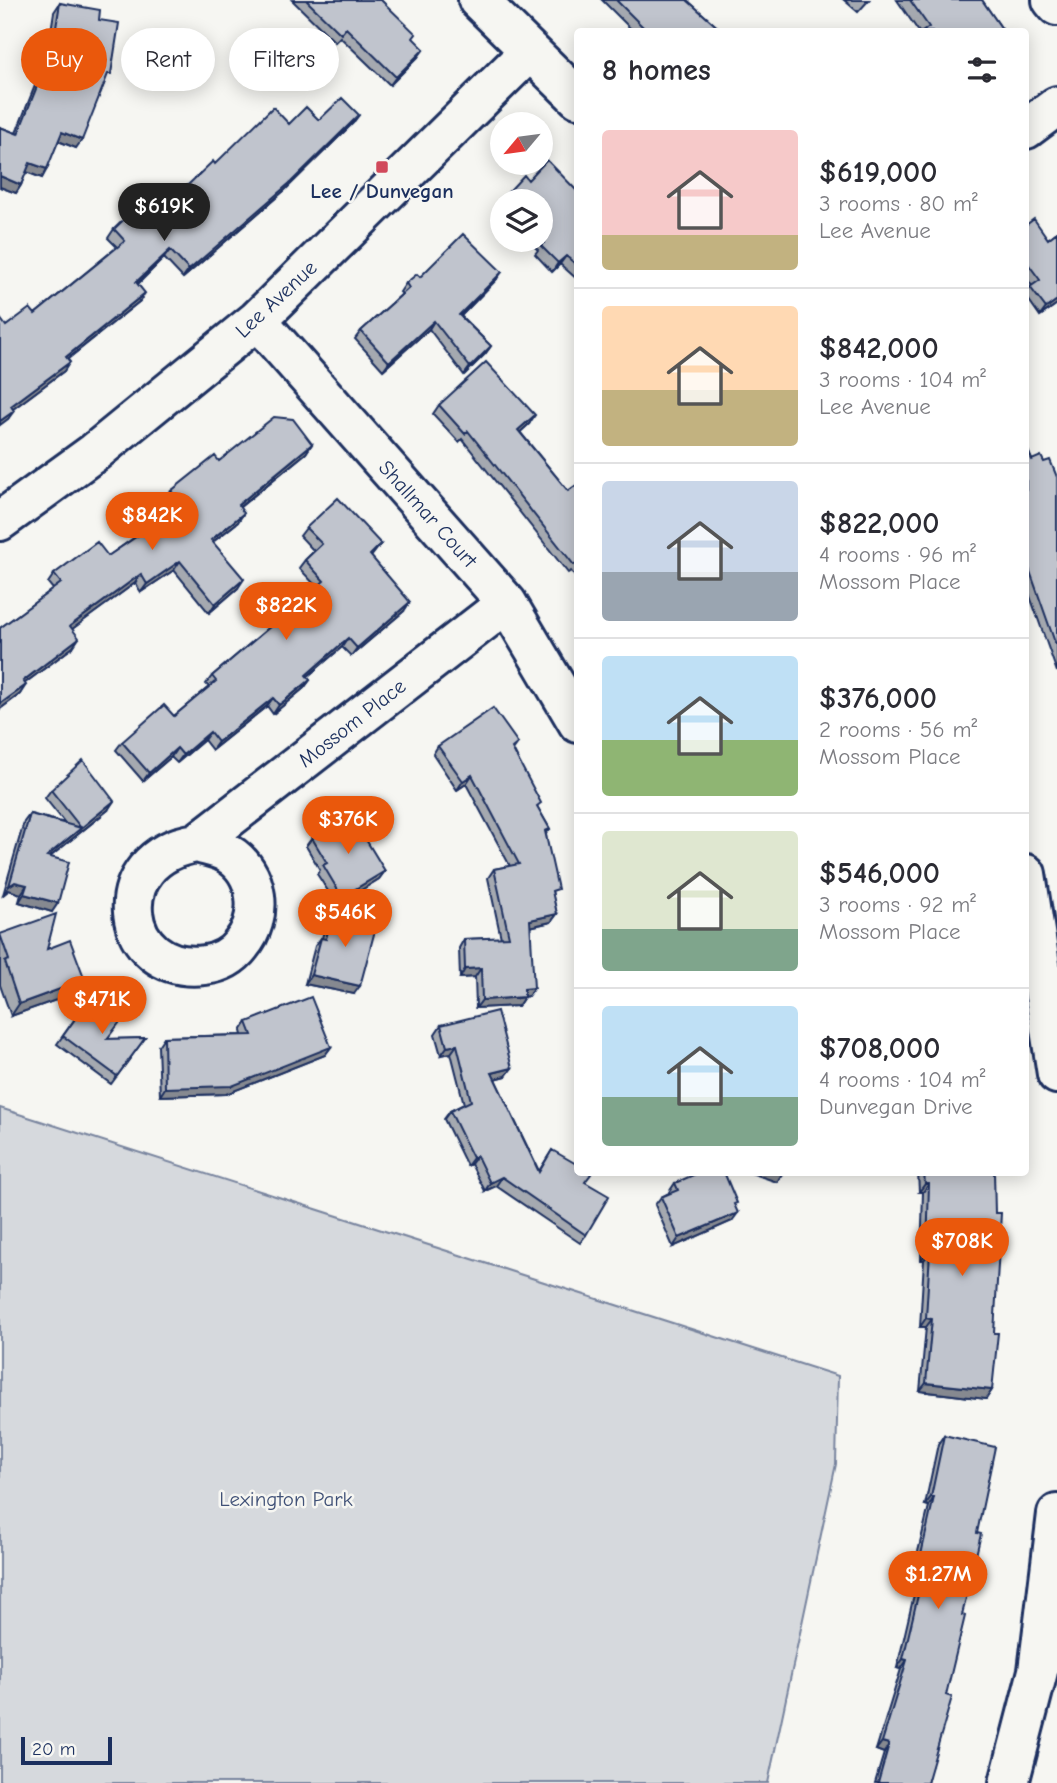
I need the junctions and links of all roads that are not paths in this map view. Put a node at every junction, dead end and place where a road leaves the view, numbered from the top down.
1 (478, 0) edge
2 (1052, 0) edge
3 (1057, 6) edge
4 (530, 51) junction
5 (574, 94) edge
6 (1057, 106) edge
7 (1029, 127) edge
8 (257, 320) junction
9 (0, 521) edge
10 (507, 603) junction
11 (574, 716) edge
12 (197, 843) dead end
13 (1029, 893) edge
14 (1057, 1074) edge
15 (1057, 1514) edge
16 (1009, 1783) edge

1 - 4 street
2 - 3 street
4 - 5 street
4 - 8 street, Lee Avenue
6 - 7 street
8 - 9 street, Lee Avenue
8 - 10 street, Shallmar Court
10 - 11 street, Shallmar Court
10 - 12 street, Mossom Place
13 - 14 street
15 - 16 street

